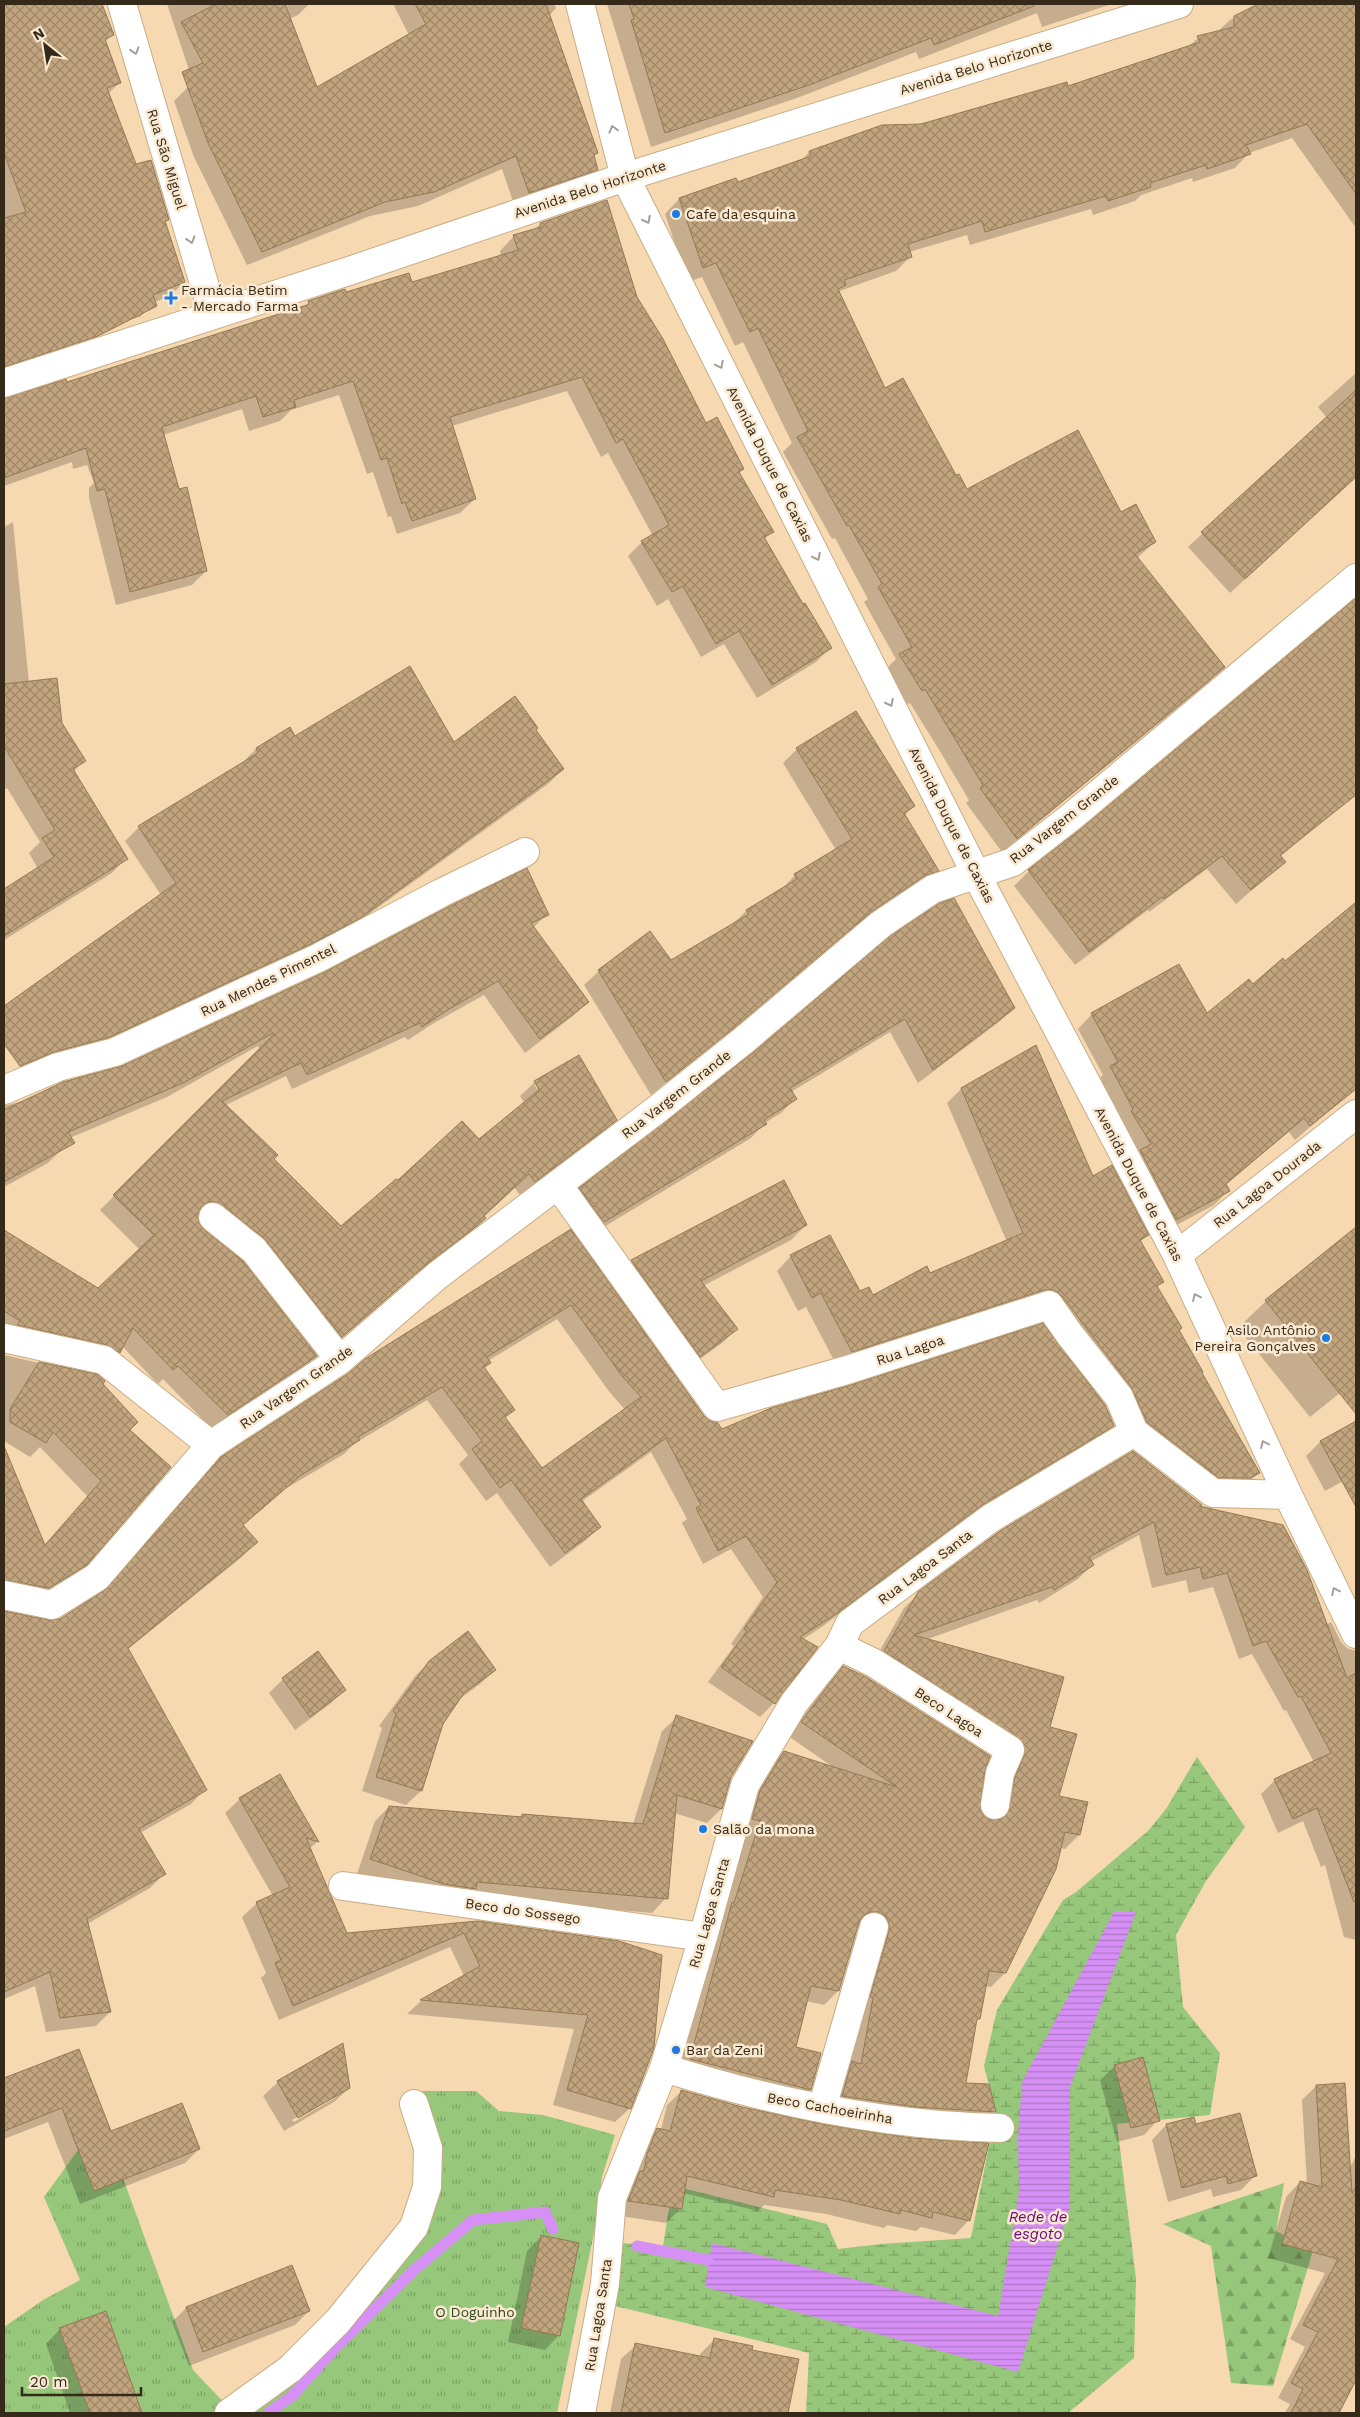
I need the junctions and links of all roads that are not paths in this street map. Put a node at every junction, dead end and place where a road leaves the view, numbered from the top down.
1 (122, 4) edge
2 (580, 4) edge
3 (1179, 4) edge
4 (625, 176) junction
5 (213, 314) junction
6 (4, 383) edge
7 (1356, 578) edge
8 (526, 852) dead end
9 (977, 876) junction
10 (4, 1090) edge
11 (1356, 1114) edge
12 (558, 1184) junction
13 (213, 1216) dead end
14 (1177, 1254) junction
15 (4, 1338) edge
16 (340, 1360) junction
17 (1134, 1432) junction
18 (211, 1445) junction
19 (1288, 1495) junction
20 (4, 1595) edge
21 (1356, 1634) edge
22 (838, 1646) junction
23 (995, 1805) dead end
24 (343, 1886) dead end
25 (874, 1927) dead end
26 (703, 1937) junction
27 (664, 2068) junction
28 (414, 2104) dead end
29 (822, 2108) junction
30 (1000, 2128) dead end
31 (229, 2413) edge
32 (581, 2413) edge

1 -> 5 street, Rua São Miguel
4 -> 2 street, Avenida Duque de Caxias
3 - 4 street, Avenida Belo Horizonte
4 - 5 street, Avenida Belo Horizonte
4 -> 9 street, Avenida Duque de Caxias
5 - 6 street, Avenida Belo Horizonte
7 - 9 street, Rua Vargem Grande
8 - 10 street, Rua Mendes Pimentel
9 - 12 street, Rua Vargem Grande
9 - 14 street, Avenida Duque de Caxias
11 - 14 street, Rua Lagoa Dourada
12 - 16 street, Rua Vargem Grande
12 - 17 street, Rua Lagoa
13 - 16 street
19 -> 14 street, Avenida Duque de Caxias
15 - 18 street
16 - 18 street, Rua Vargem Grande
17 - 19 street, Rua Lagoa
17 - 22 street, Rua Lagoa Santa
18 - 20 street, Rua Vargem Grande
21 -> 19 street, Avenida Duque de Caxias
22 - 23 street, Beco Lagoa
22 - 26 street, Rua Lagoa Santa
24 - 26 street, Beco do Sossego
25 - 29 street
26 - 27 street, Rua Lagoa Santa
27 - 29 street, Beco Cachoeirinha
27 - 32 street, Rua Lagoa Santa
28 - 31 street
29 - 30 street, Beco Cachoeirinha

